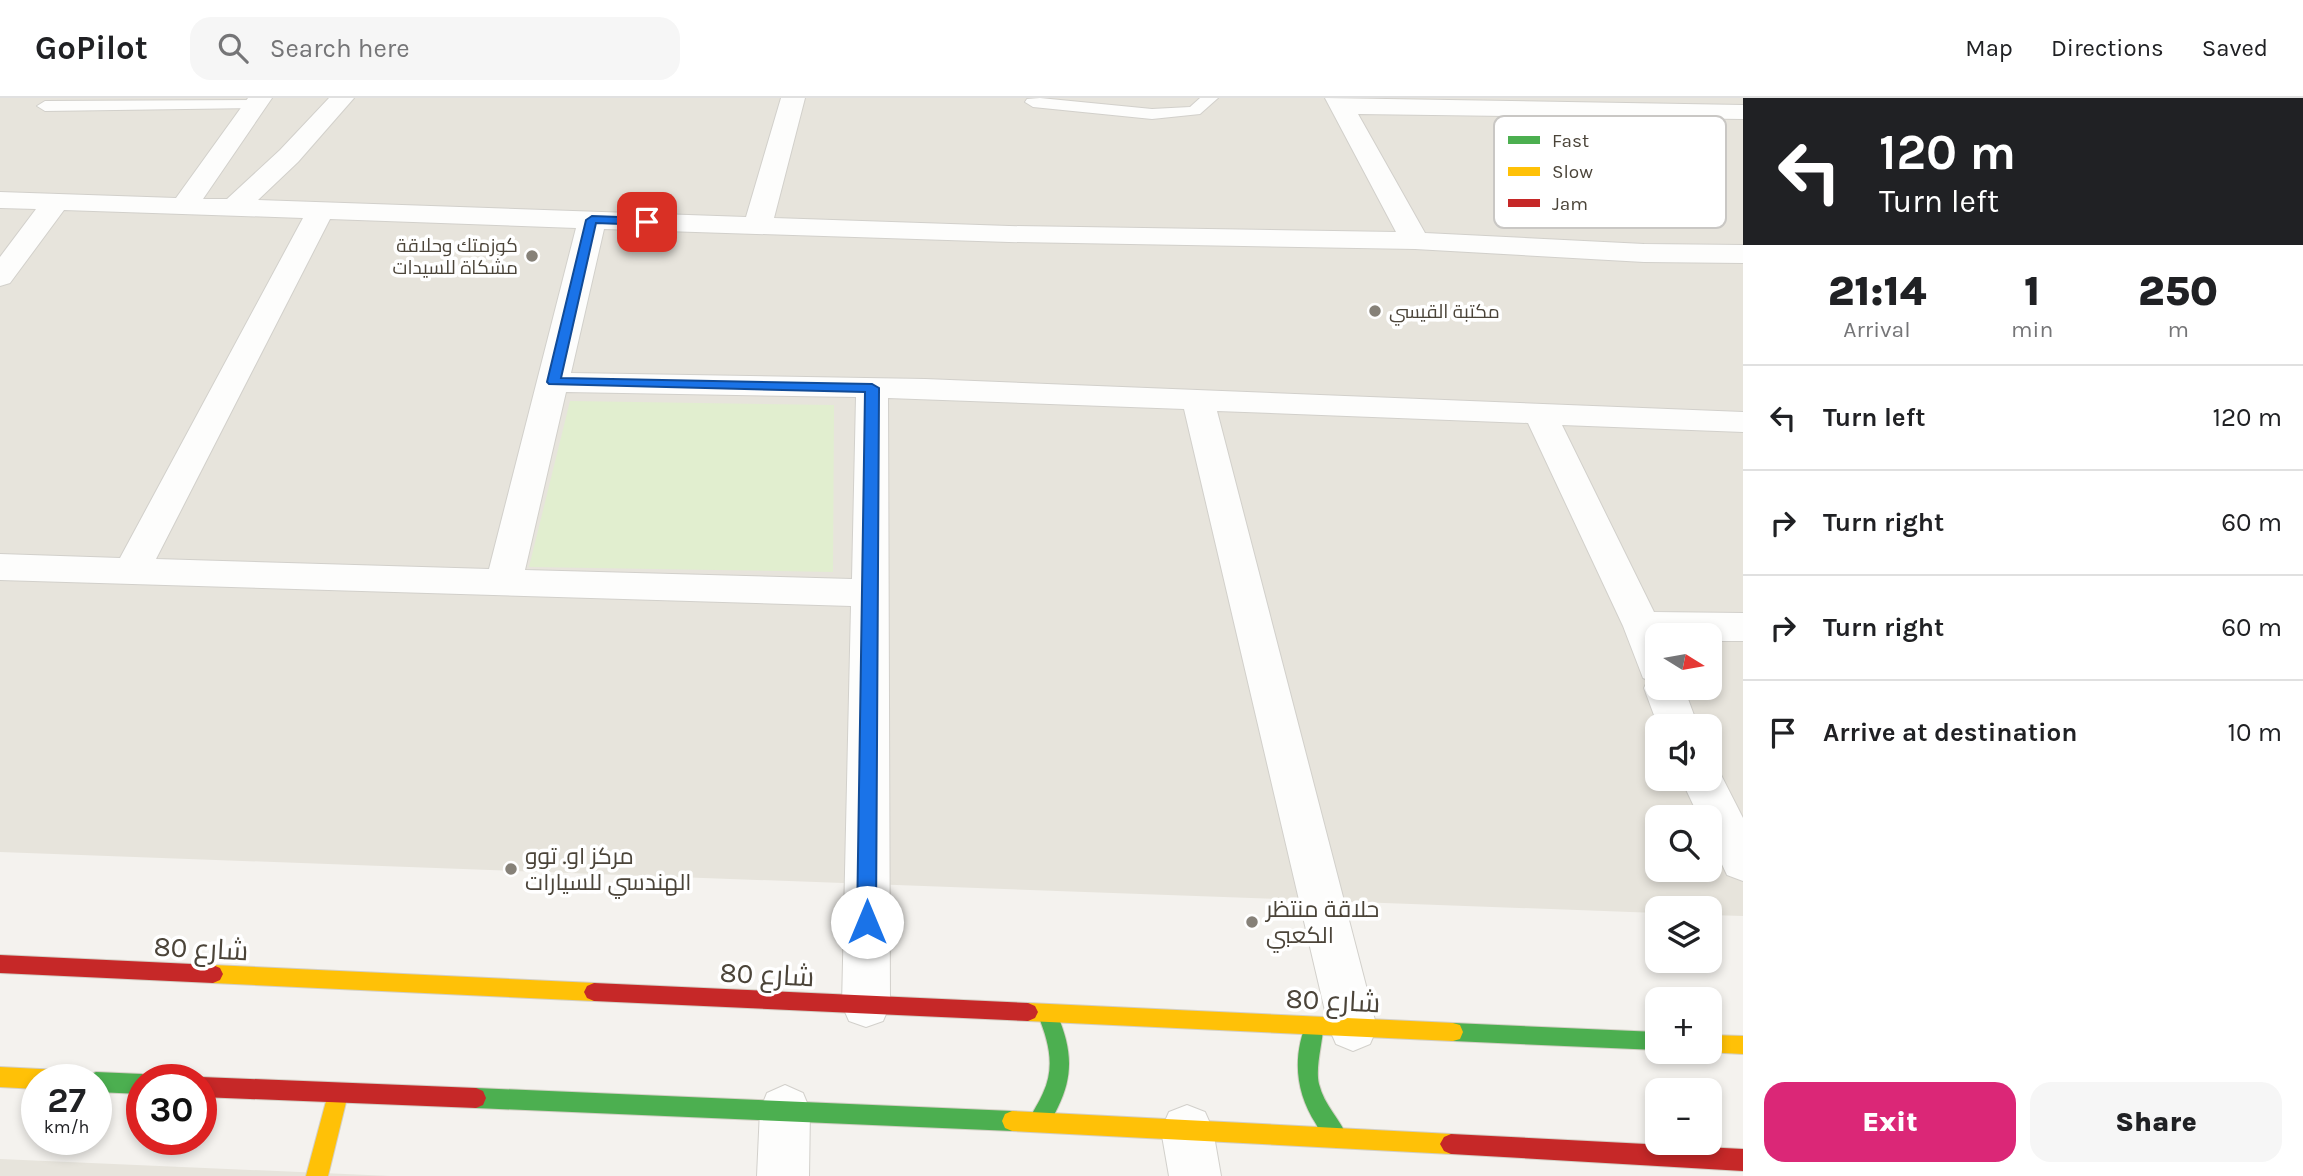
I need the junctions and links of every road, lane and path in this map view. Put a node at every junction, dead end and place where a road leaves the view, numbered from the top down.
1 (342, 98) edge
2 (793, 98) edge
3 (1210, 98) edge
4 (257, 101) edge
5 (1033, 102) dead end
6 (1339, 102) edge
7 (1600, 104) edge
8 (45, 106) dead end
9 (1743, 112) edge
10 (0, 200) edge
11 (56, 202) junction
12 (184, 206) junction
13 (234, 208) junction
14 (321, 211) junction
15 (592, 220) junction
16 (758, 225) junction
17 (1415, 241) junction
18 (1743, 254) edge
19 (0, 277) edge
20 (554, 382) junction
21 (872, 388) junction
22 (1198, 400) junction
23 (1540, 414) junction
24 (1743, 422) edge
25 (0, 567) edge
26 (131, 571) junction
27 (504, 581) junction
28 (870, 593) junction
29 (1642, 626) junction
30 (1743, 627) edge
31 (1645, 634) edge
32 (1708, 791) edge
33 (1743, 862) edge
34 (0, 964) edge
35 (866, 1005) junction
36 (1047, 1013) junction
37 (1334, 1027) junction
38 (1645, 1040) edge
39 (1722, 1044) edge
40 (1743, 1045) edge
41 (0, 1077) edge
42 (21, 1078) edge
43 (217, 1088) edge
44 (338, 1094) junction
45 (785, 1110) junction
46 (1038, 1122) junction
47 (1337, 1138) junction
48 (1191, 1153) edge
49 (1743, 1160) edge
50 (317, 1176) edge
51 (783, 1176) edge

1 - 13 street
2 - 16 street
3 - 5 lane
4 - 8 lane
4 - 12 street
6 - 7 street
6 - 17 street
7 - 9 street
10 - 11 street
11 - 12 street
11 - 19 street
12 - 13 street
13 - 14 street
14 - 15 street
14 - 26 street
15 - 16 street
15 - 20 street
16 - 17 street
17 - 18 street
20 - 21 street
20 - 27 street
21 - 22 street
21 - 28 street
22 - 23 street
22 - 37 street
23 - 24 street
23 - 29 street
25 - 26 street
26 - 27 street
27 - 28 street
28 - 35 street
29 - 30 street
29 - 31 street
32 - 33 street
34 - 35 main road, شارع 80
35 - 36 main road, شارع 80
36 - 37 main road, شارع 80
36 - 46 main road
37 - 38 main road, شارع 80
37 - 47 main road
39 - 40 main road
41 - 42 main road
43 - 44 main road
44 - 45 main road
44 - 50 main road
45 - 46 main road
45 - 51 street
46 - 48 main road
47 - 48 main road
47 - 49 main road

